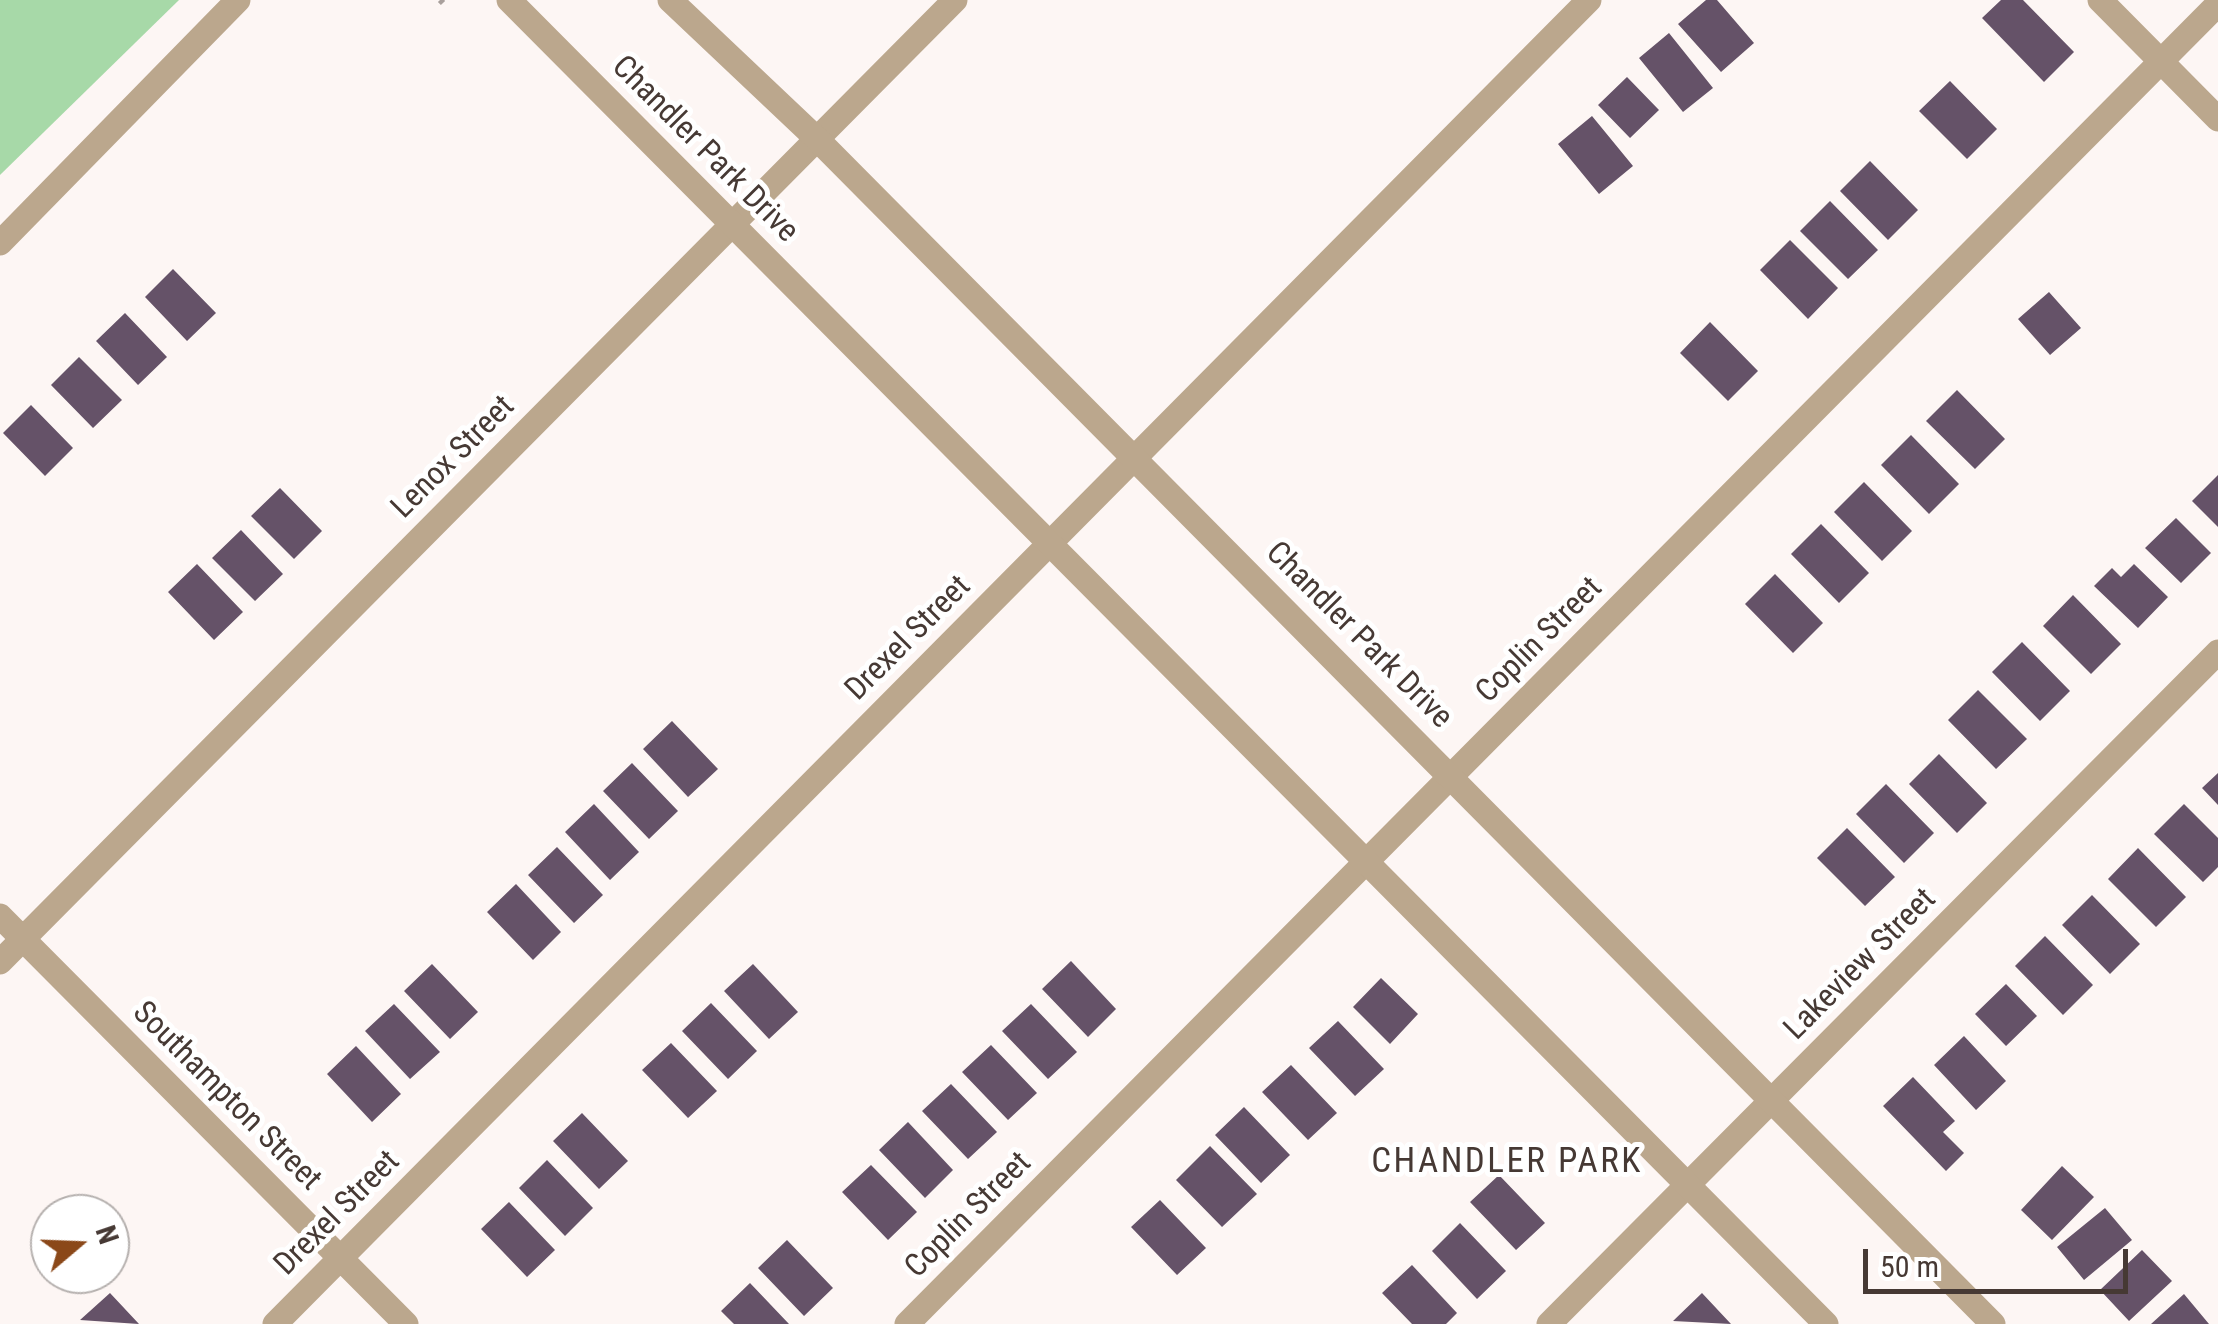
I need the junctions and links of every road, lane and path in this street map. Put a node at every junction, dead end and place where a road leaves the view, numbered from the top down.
1 (238, 0) edge
2 (510, 0) edge
3 (670, 0) edge
4 (955, 0) edge
5 (1589, 0) edge
6 (2100, 0) edge
7 (2218, 4) edge
8 (2161, 62) junction
9 (2218, 119) edge
10 (817, 138) junction
11 (732, 224) junction
12 (0, 243) edge
13 (1134, 458) junction
14 (1050, 543) junction
15 (2218, 652) edge
16 (1452, 776) junction
17 (1366, 862) junction
18 (0, 916) edge
19 (22, 939) junction
20 (0, 962) edge
21 (1770, 1102) junction
22 (1688, 1185) junction
23 (340, 1258) junction
24 (275, 1324) edge
25 (406, 1324) edge
26 (907, 1324) edge
27 (1549, 1324) edge
28 (1826, 1324) edge
29 (1994, 1324) edge

1 - 12 street
2 - 11 street, Chandler Park Drive
3 - 10 street, Chandler Park Drive
4 - 10 street, Lenox Street
5 - 13 street, Drexel Street
6 - 8 street
7 - 8 street, Coplin Street
8 - 9 street
8 - 16 street, Coplin Street
10 - 11 street, Lenox Street
10 - 13 street, Chandler Park Drive
11 - 14 street, Chandler Park Drive
11 - 19 street, Lenox Street
13 - 14 street, Drexel Street
13 - 16 street, Chandler Park Drive
14 - 17 street, Chandler Park Drive
14 - 23 street, Drexel Street
15 - 21 street, Lakeview Street
16 - 17 street, Coplin Street
16 - 21 street, Chandler Park Drive
17 - 22 street, Chandler Park Drive
17 - 26 street, Coplin Street
18 - 19 street, Southampton Street
19 - 20 street, Lenox Street
19 - 23 street, Southampton Street
21 - 22 street, Lakeview Street
21 - 29 street, Chandler Park Drive
22 - 27 street, Lakeview Street
22 - 28 street, Chandler Park Drive
23 - 24 street, Drexel Street
23 - 25 street, Southampton Street

